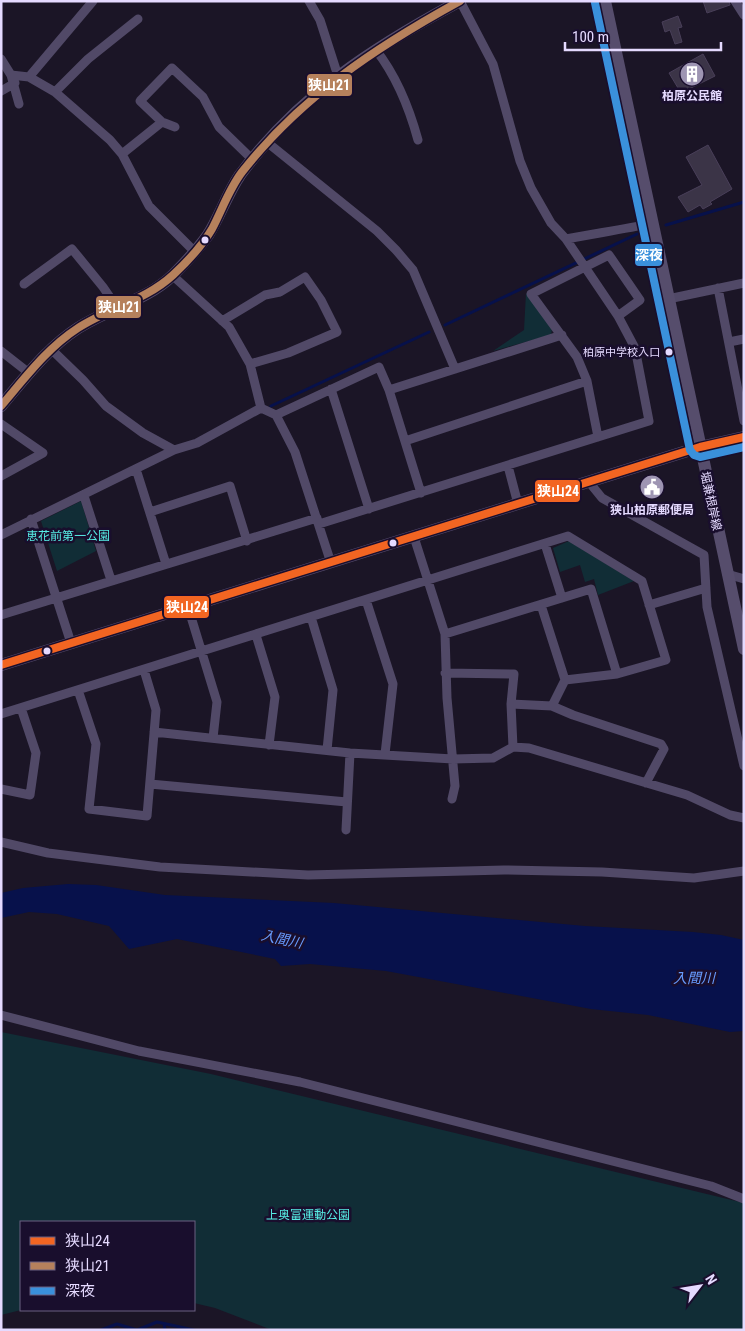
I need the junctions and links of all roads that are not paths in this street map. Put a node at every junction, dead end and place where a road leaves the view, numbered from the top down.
1 (93, 1) edge
2 (309, 1) edge
3 (460, 1) edge
4 (605, 1) edge
5 (735, 1) edge
6 (744, 15) edge
7 (138, 19) dead end
8 (376, 50) junction
9 (1, 60) edge
10 (338, 76) junction
11 (30, 77) junction
12 (13, 79) junction
13 (1, 92) edge
14 (55, 92) junction
15 (19, 104) dead end
16 (162, 122) junction
17 (175, 127) dead end
18 (418, 140) dead end
19 (268, 142) junction
20 (122, 154) junction
21 (253, 160) junction
22 (652, 223) junction
23 (566, 239) junction
24 (194, 251) junction
25 (583, 267) junction
26 (172, 276) junction
27 (744, 283) edge
28 (24, 284) dead end
29 (718, 288) junction
30 (668, 299) junction
31 (118, 309) junction
32 (618, 316) junction
33 (222, 321) junction
34 (562, 334) junction
35 (744, 339) edge
36 (729, 342) junction
37 (51, 348) junction
38 (1, 351) edge
39 (250, 364) junction
40 (455, 369) junction
41 (29, 372) junction
42 (586, 381) junction
43 (331, 389) junction
44 (389, 390) junction
45 (741, 396) edge
46 (1, 406) edge
47 (262, 408) junction
48 (276, 415) junction
49 (744, 421) edge
50 (1, 424) edge
51 (598, 437) junction
52 (744, 437) edge
53 (405, 440) junction
54 (700, 447) junction
55 (174, 450) junction
56 (508, 466) junction
57 (136, 469) junction
58 (1, 476) edge
59 (589, 482) junction
60 (421, 492) junction
61 (84, 496) junction
62 (518, 504) junction
63 (369, 509) junction
64 (150, 512) junction
65 (31, 519) junction
66 (318, 521) junction
67 (1, 535) edge
68 (414, 537) junction
69 (247, 541) junction
70 (545, 544) junction
71 (331, 563) junction
72 (166, 564) junction
73 (727, 574) junction
74 (744, 578) edge
75 (111, 580) junction
76 (428, 580) junction
77 (706, 588) junction
78 (56, 598) junction
79 (562, 598) junction
80 (366, 600) junction
81 (541, 604) junction
82 (649, 605) junction
83 (188, 606) junction
84 (1, 615) edge
85 (311, 617) junction
86 (256, 634) junction
87 (445, 634) junction
88 (71, 643) junction
89 (744, 648) edge
90 (202, 652) junction
91 (1, 665) edge
92 (144, 670) junction
93 (445, 673) junction
94 (618, 674) junction
95 (565, 680) junction
96 (78, 690) junction
97 (511, 704) junction
98 (552, 706) junction
99 (21, 708) junction
100 (1, 714) edge
101 (154, 732) junction
102 (213, 738) junction
103 (269, 745) junction
104 (513, 747) junction
105 (327, 750) junction
106 (350, 753) junction
107 (385, 754) junction
108 (453, 759) junction
109 (744, 766) edge
110 (646, 783) junction
111 (150, 784) junction
112 (1, 789) edge
113 (452, 799) dead end
114 (347, 802) junction
115 (744, 818) edge
116 (346, 830) dead end
117 (1, 842) edge
118 (744, 871) edge
119 (1, 1014) edge
120 (744, 1199) edge

1 - 11 street
2 - 10 street
3 - 8 main road
3 - 23 street
4 - 22 main road, 堀兼根岸線
5 - 6 street
7 - 14 street
8 - 10 main road
8 - 18 street
9 - 12 street
10 - 19 main road
11 - 12 street
11 - 14 street
12 - 13 street
12 - 15 street
14 - 20 street
16 - 17 street
16 - 20 street
16 - 21 street
19 - 21 main road
19 - 40 street
20 - 24 street
21 - 24 main road
22 - 23 street
22 - 30 main road, 堀兼根岸線
23 - 25 street
24 - 26 main road
25 - 32 street
25 - 32 street
25 - 34 street
26 - 31 main road
26 - 33 street
27 - 29 street
28 - 31 street
29 - 30 street
29 - 36 street
30 - 54 main road, 堀兼根岸線
31 - 37 main road
32 - 51 street
33 - 39 street
33 - 39 street
34 - 40 street
34 - 42 street
35 - 36 street
36 - 45 street
37 - 41 main road
37 - 55 street
38 - 41 street
39 - 47 street
40 - 44 street
41 - 46 main road
42 - 51 street
42 - 53 street
43 - 44 street
43 - 48 street
43 - 63 street
44 - 53 street
45 - 49 street
47 - 48 street
47 - 55 street
48 - 66 street
50 - 58 street
51 - 56 street
52 - 54 main road
53 - 60 street
54 - 59 main road
54 - 73 main road, 堀兼根岸線
55 - 57 street
56 - 60 street
56 - 62 street
57 - 61 street
57 - 64 street
59 - 62 main road
59 - 77 street
60 - 63 street
61 - 65 street
61 - 75 street
62 - 68 main road
63 - 66 street
64 - 69 street
64 - 72 street
65 - 67 street
65 - 78 street
66 - 69 street
66 - 71 street
68 - 71 main road
68 - 76 street
69 - 72 street
70 - 76 street
70 - 79 street
70 - 82 street
71 - 83 main road
72 - 75 street
73 - 74 street
73 - 89 main road, 堀兼根岸線
75 - 78 street
76 - 80 street
76 - 87 street
77 - 82 street
77 - 109 street
78 - 84 street
78 - 88 street
79 - 81 street
79 - 94 street
80 - 85 street
80 - 107 street
81 - 87 street
81 - 95 street
82 - 94 street
83 - 88 main road
83 - 90 street
85 - 86 street
85 - 105 street
86 - 90 street
86 - 103 street
87 - 93 street
88 - 91 main road
90 - 92 street
90 - 102 street
92 - 96 street
92 - 101 street
93 - 97 street
93 - 108 street
94 - 95 street
95 - 98 street
96 - 99 street
96 - 111 street
97 - 98 street
97 - 104 street
98 - 110 street
99 - 100 street
99 - 112 street
101 - 102 street
101 - 111 street
102 - 103 street
103 - 105 street
104 - 108 street
104 - 110 street
105 - 106 street
106 - 107 street
106 - 114 street
107 - 108 street
108 - 113 street
110 - 115 street
111 - 114 street
114 - 116 street
117 - 118 street
119 - 120 street

